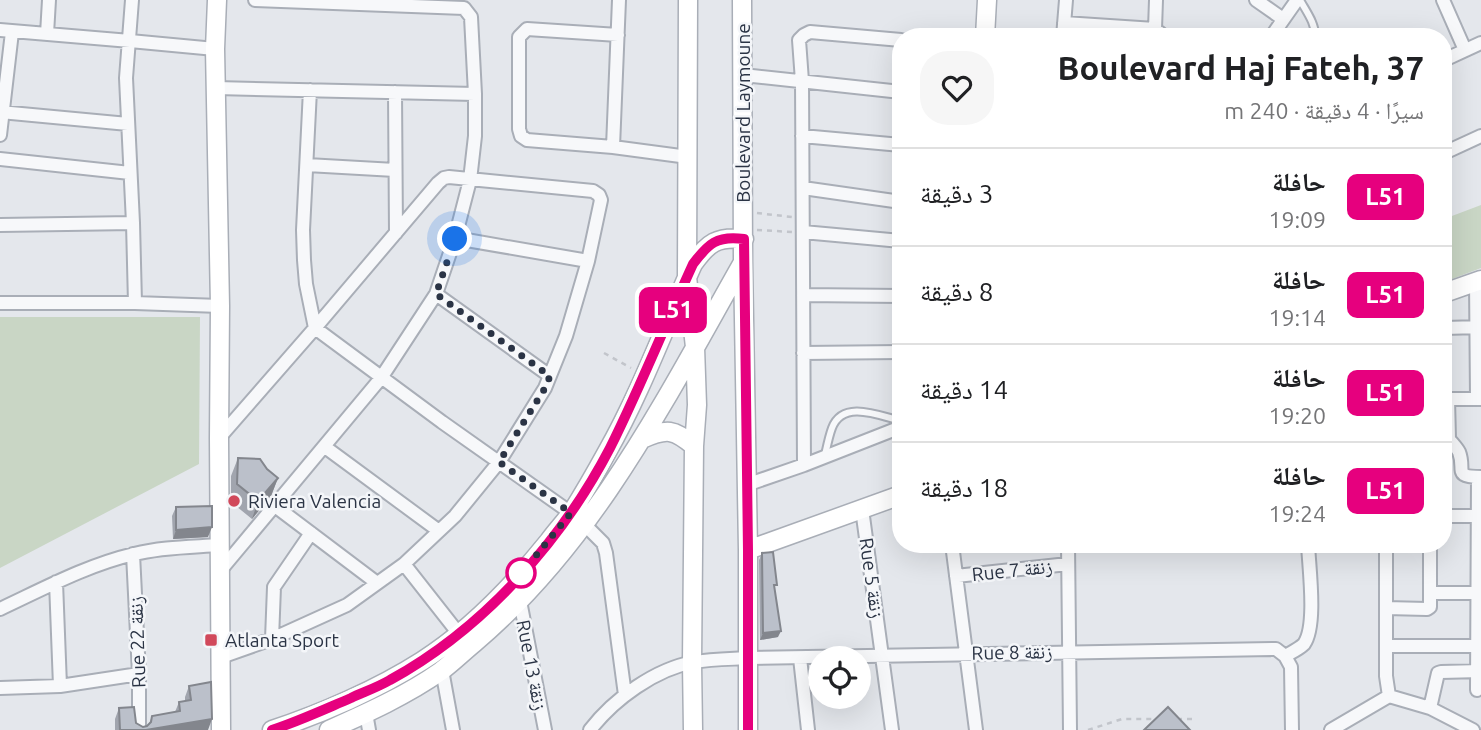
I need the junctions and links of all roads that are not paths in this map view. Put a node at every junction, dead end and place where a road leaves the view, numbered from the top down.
1 (49, 0) edge
2 (132, 0) edge
3 (217, 0) edge
4 (255, 0) edge
5 (620, 0) edge
6 (688, 0) edge
7 (742, 0) edge
8 (987, 0) edge
9 (1066, 0) edge
10 (1156, 0) edge
11 (1256, 0) edge
12 (1298, 0) edge
13 (1443, 0) edge
14 (372, 3) edge
15 (456, 4) edge
16 (1283, 19) junction
17 (985, 28) edge
18 (1063, 28) edge
19 (1159, 28) edge
20 (1277, 28) edge
21 (1314, 28) edge
22 (6, 31) edge
23 (47, 34) junction
24 (618, 35) junction
25 (892, 39) edge
26 (130, 41) junction
27 (1481, 43) edge
28 (215, 50) junction
29 (1465, 50) junction
30 (1452, 56) edge
31 (743, 75) junction
32 (802, 81) junction
33 (216, 88) junction
34 (310, 90) junction
35 (892, 91) edge
36 (395, 92) junction
37 (475, 94) junction
38 (2, 112) edge
39 (128, 124) junction
40 (0, 135) edge
41 (802, 136) junction
42 (1481, 136) edge
43 (892, 144) edge
44 (613, 147) junction
45 (1452, 149) edge
46 (688, 157) junction
47 (0, 159) edge
48 (307, 165) junction
49 (395, 170) junction
50 (130, 173) junction
51 (470, 180) junction
52 (803, 188) junction
53 (892, 201) edge
54 (133, 223) junction
55 (0, 225) edge
56 (743, 227) junction
57 (803, 232) junction
58 (396, 233) junction
59 (455, 239) junction
60 (892, 240) edge
61 (588, 261) junction
62 (743, 262) junction
63 (687, 277) junction
64 (1479, 289) edge
65 (1452, 292) edge
66 (436, 294) junction
67 (803, 295) junction
68 (892, 296) edge
69 (0, 303) edge
70 (135, 303) junction
71 (220, 306) junction
72 (1479, 327) edge
73 (315, 328) junction
74 (1452, 328) edge
75 (695, 347) junction
76 (892, 352) edge
77 (803, 353) junction
78 (550, 376) junction
79 (382, 378) junction
80 (1452, 399) edge
81 (1479, 399) edge
82 (892, 419) edge
83 (892, 431) edge
84 (219, 438) junction
85 (642, 439) junction
86 (1452, 445) edge
87 (694, 446) junction
88 (325, 447) junction
89 (825, 457) junction
90 (499, 462) junction
91 (804, 465) junction
92 (1479, 477) edge
93 (746, 485) junction
94 (892, 498) edge
95 (275, 506) junction
96 (862, 509) junction
97 (1452, 516) edge
98 (1479, 516) edge
99 (577, 518) junction
100 (439, 531) junction
101 (311, 533) junction
102 (219, 545) junction
103 (748, 550) junction
104 (953, 553) edge
105 (1068, 553) edge
106 (1308, 553) edge
107 (1386, 553) edge
108 (1430, 553) edge
109 (133, 554) junction
110 (404, 564) junction
111 (1068, 564) junction
112 (220, 571) junction
113 (956, 576) junction
114 (57, 582) junction
115 (377, 583) junction
116 (1431, 593) junction
117 (1478, 593) junction
118 (520, 601) junction
119 (1386, 608) junction
120 (0, 609) edge
121 (459, 634) junction
122 (272, 639) junction
123 (1386, 646) junction
124 (1480, 646) edge
125 (1068, 651) junction
126 (1280, 652) junction
127 (967, 653) junction
128 (883, 655) junction
129 (221, 657) junction
130 (748, 657) junction
131 (800, 658) junction
132 (692, 663) junction
133 (442, 670) junction
134 (1479, 671) edge
135 (139, 674) junction
136 (60, 686) junction
137 (0, 688) edge
138 (1477, 690) dead end
139 (625, 695) junction
140 (1389, 696) junction
141 (1430, 708) junction
142 (368, 721) edge
143 (139, 730) edge
144 (221, 730) edge
145 (272, 730) edge
146 (329, 730) edge
147 (453, 730) edge
148 (545, 730) edge
149 (590, 730) edge
150 (693, 730) edge
151 (748, 730) edge
152 (808, 730) edge
153 (892, 730) edge
154 (976, 730) edge
155 (1070, 730) edge
156 (1293, 730) edge
157 (1331, 730) edge
158 (1473, 730) edge

1 - 23 street
2 - 26 street
3 - 28 main road
4 - 14 street
5 - 24 street
6 - 46 main road
7 - 31 main road, Boulevard Laymoune
8 - 17 main road
9 - 18 street
10 - 19 street
11 - 16 street
12 - 16 street
12 - 21 lane
13 - 29 street
14 - 15 street
15 - 37 street
16 - 20 street
22 - 23 street
22 - 38 street
23 - 26 street
24 - 44 street
24 - 44 street
25 - 32 street
26 - 28 street
26 - 39 street
27 - 29 street
28 - 33 main road
29 - 30 street
31 - 32 street
31 - 56 main road, Boulevard Laymoune
32 - 35 street
32 - 41 street
33 - 34 street
33 - 71 main road
34 - 36 street
34 - 48 street
36 - 37 street
36 - 49 street
37 - 51 street
38 - 39 street
38 - 40 street
39 - 50 street
41 - 43 street
41 - 52 street
42 - 45 street
44 - 46 street
46 - 63 main road
47 - 50 street
48 - 49 street
48 - 73 street
49 - 58 street
50 - 54 street
51 - 58 street
51 - 59 street
51 - 61 street
52 - 53 street
52 - 57 street
54 - 55 street
54 - 70 street
56 - 62 main road, Boulevard Laymoune
56 - 63 main road
57 - 60 street
57 - 67 street
58 - 73 street
59 - 61 street
59 - 66 street
61 - 78 street
62 - 75 main road
62 - 93 main road, Boulevard Laymoune
63 - 75 main road
63 - 99 main road
64 - 65 main road
64 - 72 street
66 - 78 street
66 - 79 street
67 - 68 street
67 - 77 street
69 - 70 street
70 - 71 street
71 - 84 main road
72 - 74 street
72 - 81 street
73 - 79 street
73 - 84 street
75 - 85 main road
75 - 87 main road
76 - 77 street
77 - 91 street
78 - 90 street
79 - 88 street
79 - 90 street
80 - 81 street
82 - 89 lane
83 - 89 street
84 - 102 main road
85 - 87 main road
85 - 99 main road
86 - 92 street
87 - 132 main road
88 - 95 street
88 - 100 street
89 - 91 street
90 - 99 street
90 - 100 street
91 - 93 street
92 - 98 street
93 - 103 main road, Boulevard Laymoune
94 - 96 main road
95 - 101 street
95 - 112 street
96 - 103 main road
96 - 128 street, Rue 5 زنقة
97 - 98 street
98 - 117 street
99 - 118 main road
99 - 121 main road
99 - 139 street
100 - 110 street
101 - 115 street
101 - 122 street
102 - 109 street
102 - 112 main road
103 - 130 main road, Boulevard Laymoune
104 - 113 street
105 - 111 street
106 - 126 street
107 - 119 street
108 - 116 street
109 - 114 street
109 - 135 street, Rue 22 زنقة
110 - 115 street
110 - 121 street
111 - 113 street, Rue 7 زنقة
111 - 125 street
112 - 129 main road
113 - 127 street
114 - 120 street
114 - 136 street
115 - 122 street
116 - 117 street
116 - 119 street
117 - 124 street
118 - 133 main road
118 - 148 street, Rue 13 زنقة
119 - 123 street
121 - 145 main road
122 - 129 street
123 - 124 street
123 - 140 street
124 - 134 street
125 - 126 street, Rue 8 زنقة
125 - 127 street, Rue 8 زنقة
125 - 155 street
126 - 156 street
127 - 128 street, Rue 8 زنقة
127 - 154 street
128 - 131 street, Rue 8 زنقة
128 - 153 street, Rue 5 زنقة
129 - 144 main road
130 - 131 street, Rue 8 زنقة
130 - 132 street, Rue 8 زنقة
130 - 151 main road, Boulevard Laymoune
131 - 152 street
132 - 139 street, Rue 8 زنقة
132 - 150 main road
133 - 142 main road
133 - 147 street
134 - 138 street
134 - 141 street
135 - 136 street
135 - 143 street, Rue 22 زنقة
136 - 137 street
139 - 149 street, Rue 8 زنقة
140 - 141 street
140 - 157 street
141 - 158 street
142 - 146 main road

